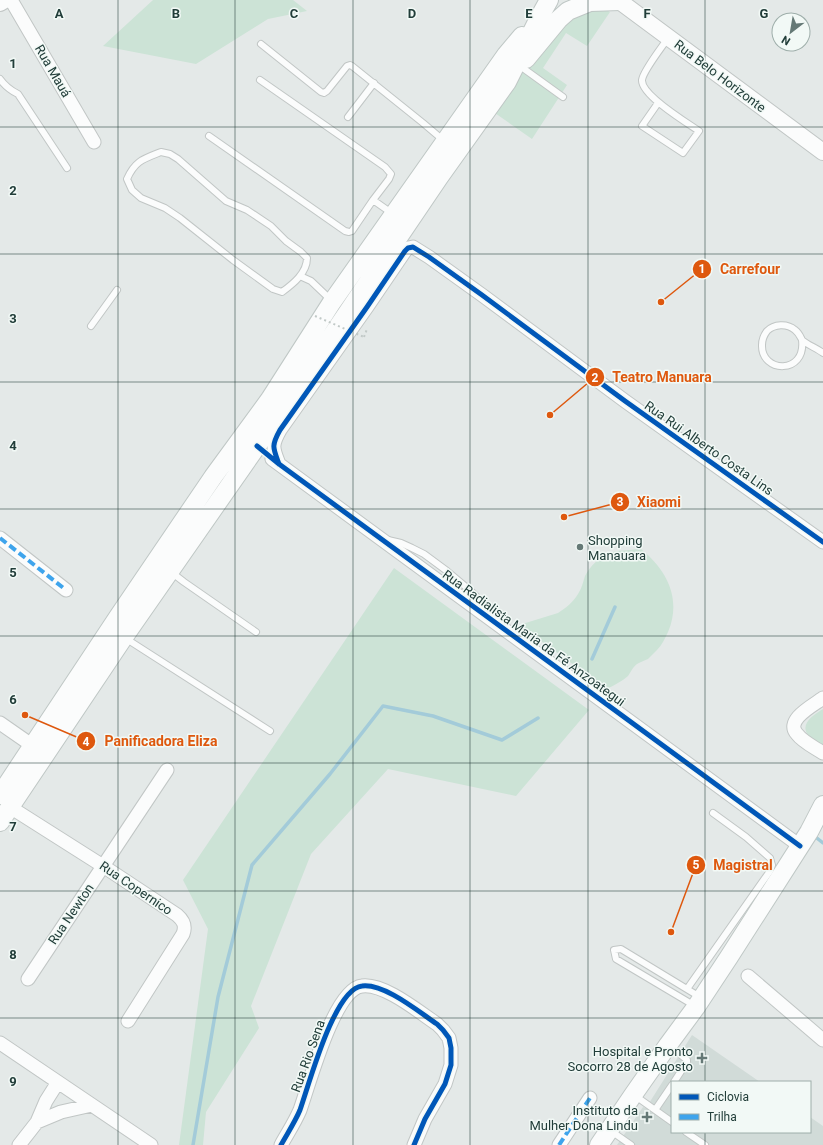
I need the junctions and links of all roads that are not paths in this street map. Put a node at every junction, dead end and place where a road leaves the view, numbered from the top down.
1 (5, 0) edge
2 (11, 0) edge
3 (549, 0) edge
4 (619, 1) edge
5 (0, 3) edge
6 (539, 18) junction
7 (668, 38) junction
8 (261, 44) dead end
9 (520, 66) junction
10 (0, 79) edge
11 (260, 80) dead end
12 (507, 82) junction
13 (374, 83) junction
14 (563, 97) dead end
15 (658, 103) junction
16 (348, 117) dead end
17 (209, 136) dead end
18 (94, 142) dead end
19 (445, 142) junction
20 (823, 152) edge
21 (67, 168) dead end
22 (373, 200) junction
23 (394, 214) junction
24 (300, 276) junction
25 (117, 290) dead end
26 (332, 302) junction
27 (91, 326) dead end
28 (802, 340) junction
29 (338, 349) junction
30 (823, 353) edge
31 (318, 356) junction
32 (296, 389) junction
33 (296, 408) junction
34 (257, 446) junction
35 (279, 464) junction
36 (0, 538) edge
37 (823, 542) edge
38 (170, 571) junction
39 (66, 590) dead end
40 (256, 632) dead end
41 (124, 638) junction
42 (823, 698) edge
43 (0, 723) edge
44 (270, 731) dead end
45 (33, 746) junction
46 (823, 752) edge
47 (166, 770) dead end
48 (5, 801) edge
49 (713, 813) dead end
50 (821, 813) edge
51 (0, 822) edge
52 (800, 846) junction
53 (103, 866) junction
54 (728, 943) junction
55 (748, 976) dead end
56 (28, 979) dead end
57 (695, 998) junction
58 (128, 1021) dead end
59 (823, 1040) edge
60 (0, 1043) edge
61 (668, 1045) junction
62 (675, 1081) edge
63 (58, 1082) junction
64 (671, 1086) edge
65 (633, 1095) junction
66 (590, 1098) dead end
67 (92, 1105) junction
68 (655, 1110) junction
69 (671, 1121) edge
70 (37, 1122) junction
71 (609, 1130) junction
72 (687, 1133) edge
73 (20, 1145) edge
74 (151, 1145) edge
75 (281, 1145) edge
76 (414, 1145) edge
77 (559, 1145) edge
78 (599, 1145) edge
79 (631, 1145) edge
80 (705, 1145) edge

1 - 5 street
2 - 18 street, Rua Mauá
3 - 6 main road
4 - 7 street, Rua Belo Horizonte
4 - 9 main road
6 - 12 main road
6 - 19 main road
7 - 15 lane
7 - 20 street, Rua Belo Horizonte
8 - 13 lane
9 - 12 main road
9 - 14 lane
10 - 21 lane
11 - 22 lane
12 - 31 main road
13 - 16 lane
13 - 19 lane
15 - 15 lane
17 - 22 lane
19 - 23 main road
22 - 23 lane
23 - 26 main road
24 - 24 lane
24 - 26 lane
25 - 27 lane
26 - 45 main road
28 - 28 lane
28 - 30 lane
29 - 31 main road
29 - 33 street, Rua Rui Alberto Costa Lins
29 - 37 street, Rua Rui Alberto Costa Lins
31 - 32 main road
32 - 33 main road
32 - 34 main road
33 - 35 street, Rua Rui Alberto Costa Lins
34 - 35 street, Rua Radialista Maria da Fé Anzoategui
34 - 38 main road
35 - 52 street, Rua Radialista Maria da Fé Anzoategui
36 - 39 street
38 - 40 lane
38 - 41 main road
41 - 44 lane
41 - 48 main road
42 - 46 street
43 - 45 street
45 - 48 main road
47 - 53 street, Rua Newton
48 - 51 main road
48 - 53 street, Rua Copernico
49 - 54 lane
50 - 52 main road
52 - 54 main road
53 - 56 street, Rua Newton
53 - 58 street, Rua Copernico
54 - 57 main road
55 - 59 street
57 - 57 lane
57 - 61 main road
60 - 63 street
61 - 62 lane
61 - 65 main road
63 - 67 street
63 - 70 street
64 - 68 lane
65 - 68 lane
65 - 71 main road
66 - 77 street
67 - 70 street
67 - 74 street
68 - 69 lane
70 - 73 street
71 - 78 main road
71 - 79 lane
72 - 80 lane
75 - 76 street, Rua Rio Sena

